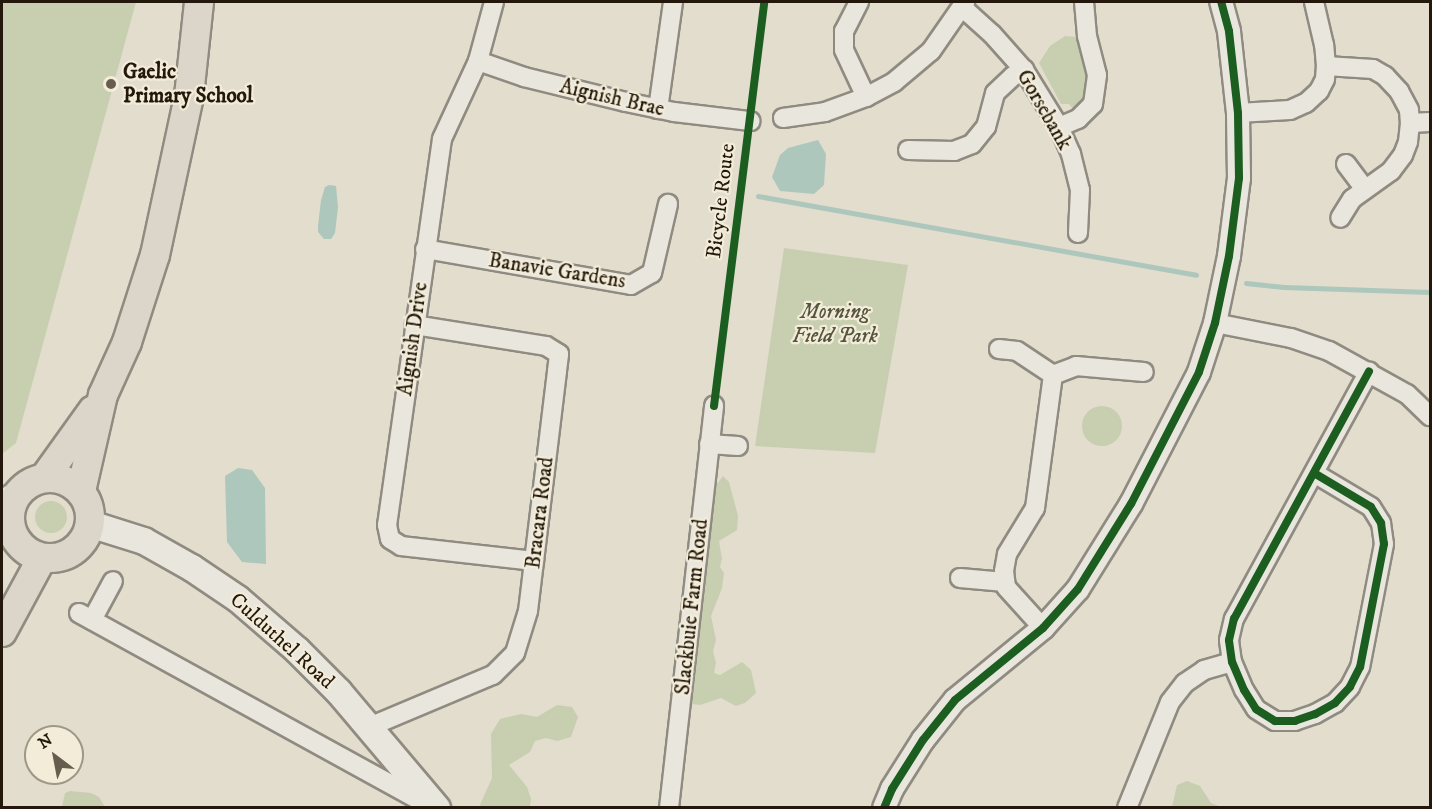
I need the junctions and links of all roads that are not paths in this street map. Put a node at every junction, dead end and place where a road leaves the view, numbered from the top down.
1 (199, 2) edge
2 (494, 2) edge
3 (673, 2) edge
4 (860, 2) edge
5 (1084, 2) edge
6 (1221, 2) edge
7 (1314, 2) edge
8 (964, 5) edge
9 (478, 61) junction
10 (1326, 66) junction
11 (1024, 70) junction
12 (866, 97) junction
13 (658, 109) junction
14 (1238, 113) junction
15 (783, 118) dead end
16 (750, 121) dead end
17 (1431, 122) edge
18 (1410, 123) junction
19 (1059, 127) junction
20 (908, 150) dead end
21 (1346, 164) dead end
22 (1364, 188) junction
23 (668, 204) dead end
24 (1340, 218) dead end
25 (1078, 233) dead end
26 (425, 249) junction
27 (1215, 323) junction
28 (415, 325) junction
29 (999, 349) dead end
30 (1369, 371) junction
31 (1144, 372) dead end
32 (1053, 375) junction
33 (103, 396) junction
34 (714, 406) dead end
35 (1431, 416) edge
36 (709, 444) junction
37 (738, 446) dead end
38 (1314, 473) junction
39 (45, 477) junction
40 (81, 491) junction
41 (8, 500) edge
42 (90, 524) junction
43 (7, 531) edge
44 (42, 558) junction
45 (534, 561) junction
46 (960, 578) dead end
47 (113, 581) dead end
48 (1005, 582) junction
49 (1043, 628) junction
50 (2, 632) edge
51 (1232, 662) junction
52 (369, 727) junction
53 (435, 807) edge
54 (669, 807) edge
55 (884, 807) edge
56 (1127, 807) edge

1 - 33 main road
2 - 9 street, Aignish Drive
3 - 13 street
4 - 12 street
5 - 19 street
6 - 14 street
7 - 10 street
8 - 11 street, Gorsebank
8 - 12 street
9 - 13 street, Aignish Brae
9 - 26 street, Aignish Drive
10 - 14 street
10 - 18 street
11 - 19 street, Gorsebank
11 - 20 street
12 - 15 street
13 - 16 street, Aignish Brae
14 - 27 street
17 - 18 street
18 - 22 street
19 - 25 street, Gorsebank
21 - 22 street
22 - 24 street
23 - 26 street, Banavie Gardens
26 - 28 street, Aignish Drive
27 - 30 street
27 - 49 street
28 - 45 street, Bracara Road
28 - 45 street, Aignish Drive
29 - 32 street
30 - 35 street
30 - 38 street
31 - 32 street
32 - 48 street
33 - 39 main road
33 - 40 main road
34 - 36 street, Slackbuie Farm Road
36 - 37 street
36 - 54 street, Slackbuie Farm Road
38 - 51 street
38 - 51 street
39 - 40 main road
39 - 41 main road
40 - 42 main road
41 - 43 main road
42 - 44 main road
42 - 52 main road, Culduthel Road
43 - 44 main road
44 - 50 main road
45 - 52 street, Bracara Road
46 - 48 street
47 - 53 street, Culduthel Road
48 - 49 street
49 - 55 street
51 - 56 street
52 - 53 main road, Culduthel Road

